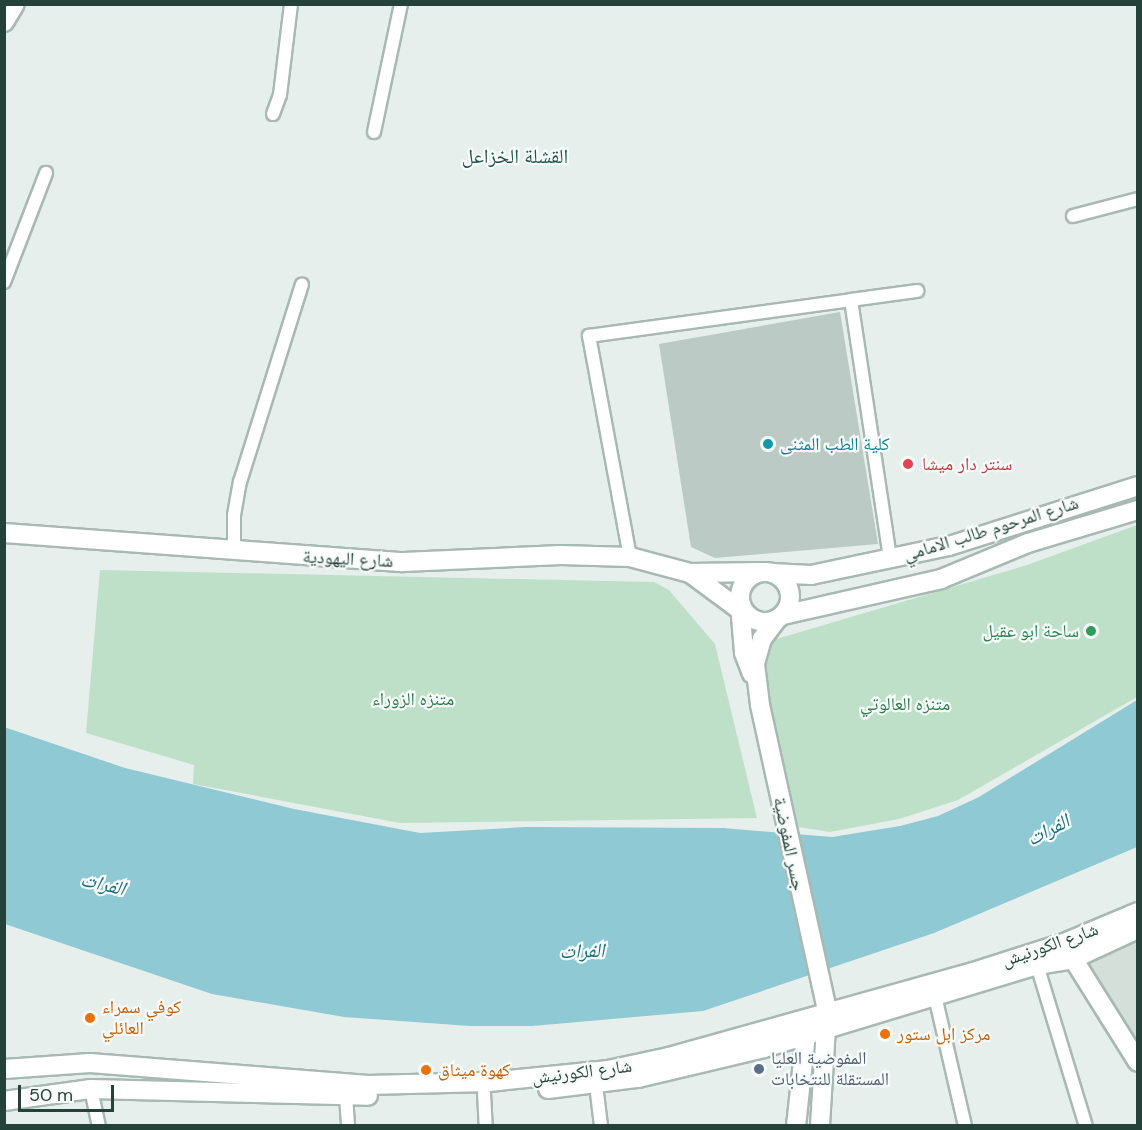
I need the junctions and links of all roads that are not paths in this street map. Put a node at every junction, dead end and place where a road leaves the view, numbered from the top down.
1 (15, 4) edge
2 (291, 4) edge
3 (401, 4) edge
4 (4, 22) edge
5 (273, 114) dead end
6 (374, 132) dead end
7 (46, 173) dead end
8 (1137, 200) edge
9 (1072, 216) dead end
10 (4, 282) edge
11 (302, 284) dead end
12 (917, 291) dead end
13 (851, 300) junction
14 (1137, 486) edge
15 (1137, 510) edge
16 (4, 533) edge
17 (234, 552) junction
18 (630, 557) junction
19 (890, 559) junction
20 (767, 572) junction
21 (690, 573) junction
22 (742, 609) junction
23 (780, 617) junction
24 (757, 687) junction
25 (1137, 912) edge
26 (1137, 929) edge
27 (1069, 951) junction
28 (1037, 965) junction
29 (818, 983) junction
30 (935, 996) junction
31 (808, 1017) junction
32 (827, 1020) junction
33 (805, 1036) junction
34 (1137, 1062) edge
35 (4, 1069) edge
36 (231, 1083) junction
37 (596, 1085) junction
38 (91, 1089) junction
39 (484, 1093) junction
40 (346, 1096) junction
41 (4, 1101) edge
42 (99, 1125) edge
43 (348, 1125) edge
44 (486, 1125) edge
45 (601, 1125) edge
46 (796, 1125) edge
47 (820, 1125) edge
48 (965, 1125) edge
49 (1086, 1125) edge

1 - 4 street
2 - 5 street
3 - 6 street
7 - 10 street
8 - 9 street
11 - 17 street
12 - 13 street
13 - 18 street
13 - 19 street
14 - 19 street, شارع المرحوم طالب الامامي
15 - 23 street, شارع المرحوم طالب الامامي
16 - 17 street, شارع اليهودية
17 - 18 street, شارع اليهودية
18 - 21 street, شارع اليهودية
19 - 20 street, شارع المرحوم طالب الامامي
20 - 21 street, شارع المرحوم طالب الامامي
20 - 22 street
20 - 23 street
21 - 22 street
22 - 23 street
22 - 24 street
23 - 24 street
24 - 29 street, جسر المفوضية
25 - 27 street, شارع الكورنيش
26 - 27 street, شارع الكورنيش
27 - 28 street, شارع الكورنيش
27 - 32 street, شارع الكورنيش
27 - 34 street
28 - 30 street, شارع الكورنيش
28 - 49 street
29 - 31 street
29 - 32 street, جسر المفوضية
30 - 32 street, شارع الكورنيش
30 - 48 street
31 - 32 street, شارع الكورنيش
31 - 33 street
31 - 36 street, شارع الكورنيش
32 - 33 street, شارع الكورنيش
32 - 47 street
33 - 37 street, شارع الكورنيش
33 - 46 street
35 - 36 street, شارع الكورنيش
36 - 38 street, شارع الكورنيش
36 - 40 street, شارع الكورنيش
37 - 39 street, شارع الكورنيش
37 - 45 street
38 - 41 street, شارع الكورنيش
38 - 42 street
39 - 40 street, شارع الكورنيش
39 - 44 street
40 - 43 street

